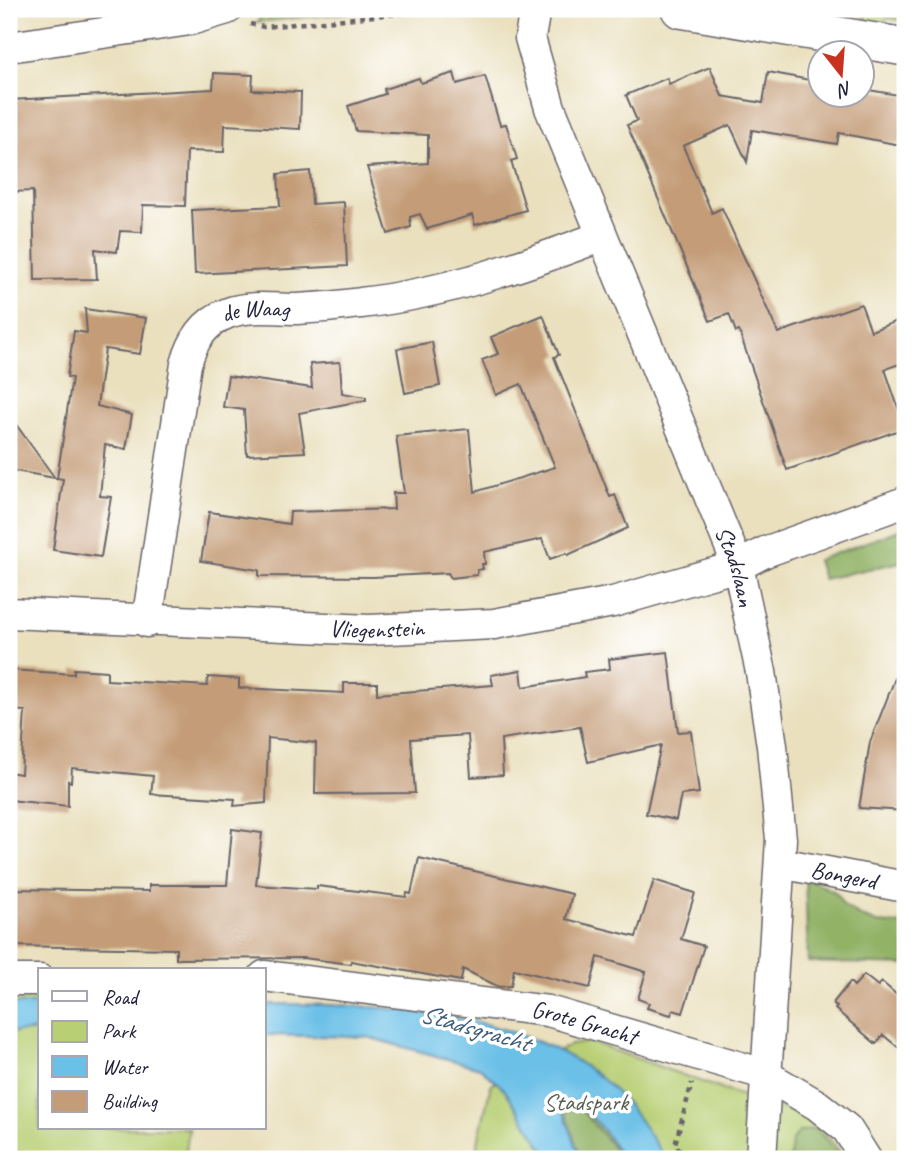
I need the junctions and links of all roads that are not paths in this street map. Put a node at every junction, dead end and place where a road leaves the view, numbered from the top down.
1 (534, 9) edge
2 (680, 9) edge
3 (222, 12) edge
4 (9, 47) edge
5 (905, 47) edge
6 (602, 236) junction
7 (905, 502) edge
8 (738, 566) junction
9 (9, 614) edge
10 (147, 622) junction
11 (780, 863) junction
12 (905, 887) edge
13 (266, 976) edge
14 (9, 980) edge
15 (38, 980) edge
16 (764, 1074) junction
17 (762, 1147) edge
18 (866, 1159) edge

1 - 6 street, Stadslaan
2 - 5 street
3 - 4 street
6 - 8 street, Stadslaan
6 - 10 street, de Waag
7 - 8 street, Vliegenstein
8 - 10 street, Vliegenstein
8 - 11 street, Stadslaan
9 - 10 street, Vliegenstein
11 - 12 street, Bongerd
11 - 16 street, Stadslaan
13 - 16 street, Grote Gracht
14 - 15 street
16 - 17 street, Stadslaan
16 - 18 street, Grote Gracht

